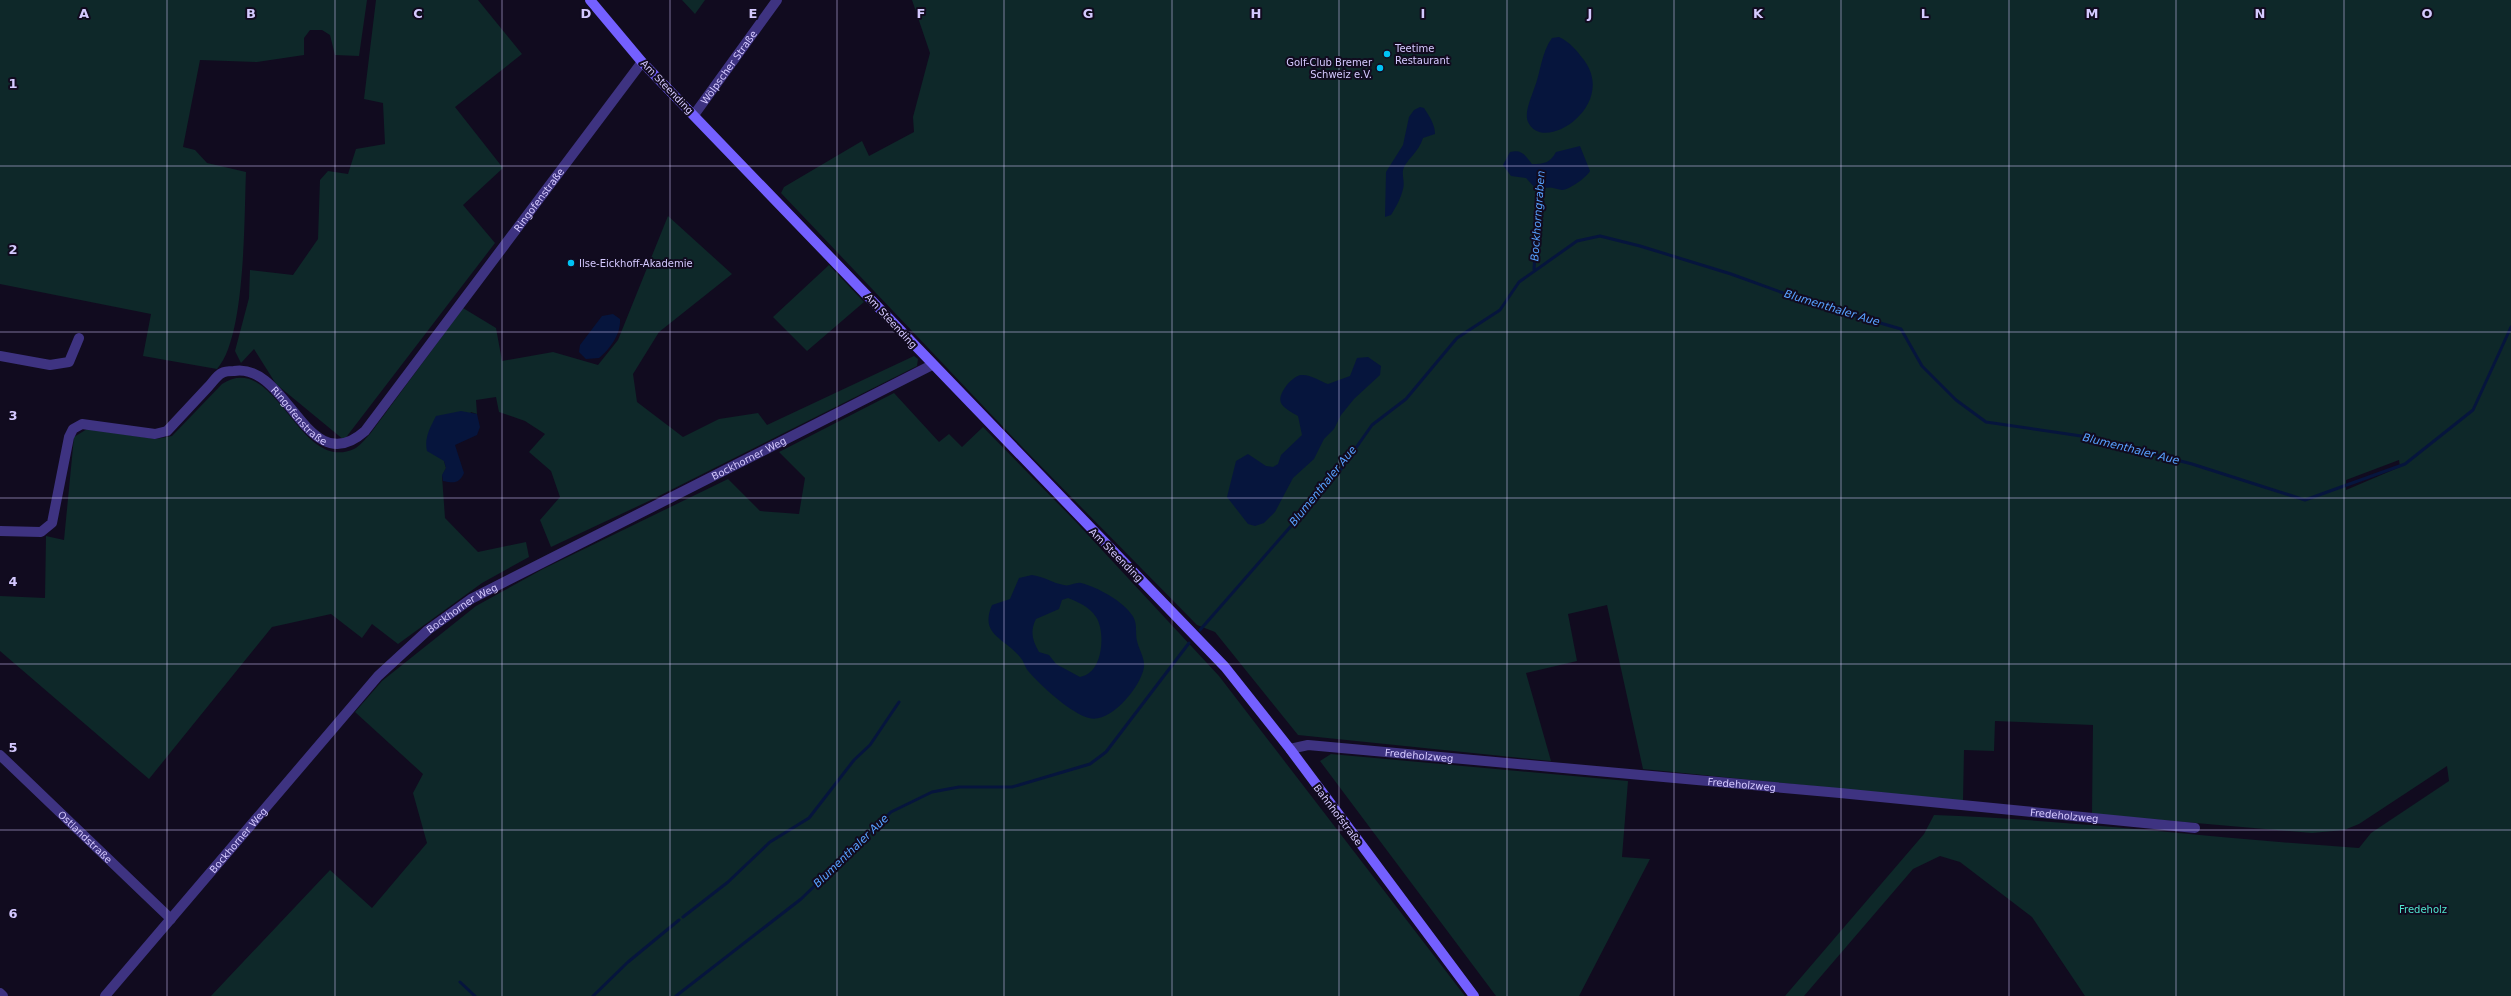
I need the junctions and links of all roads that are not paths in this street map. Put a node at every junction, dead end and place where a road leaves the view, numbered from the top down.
1 (590, 0) edge
2 (777, 0) edge
3 (642, 62) junction
4 (694, 115) junction
5 (79, 338) dead end
6 (0, 356) edge
7 (932, 365) junction
8 (0, 531) edge
9 (1198, 638) joint
10 (1290, 749) junction
11 (0, 755) edge
12 (2195, 828) dead end
13 (171, 919) junction
14 (0, 993) edge
15 (3, 996) edge
16 (105, 996) edge
17 (1474, 996) edge

1 - 3 street, Am Steending
2 - 4 street, Wölpscher Straße
3 - 4 street, Am Steending
3 - 8 street, Ringofenstraße
4 - 7 street, Am Steending
5 - 6 street
7 - 9 street, Am Steending
7 - 13 street, Bockhorner Weg
9 - 10 street, Bahnhofstraße
10 - 12 street, Fredeholzweg
10 - 17 street, Bahnhofstraße
11 - 13 street, Ostlandstraße
13 - 16 street, Bockhorner Weg
14 - 15 street

